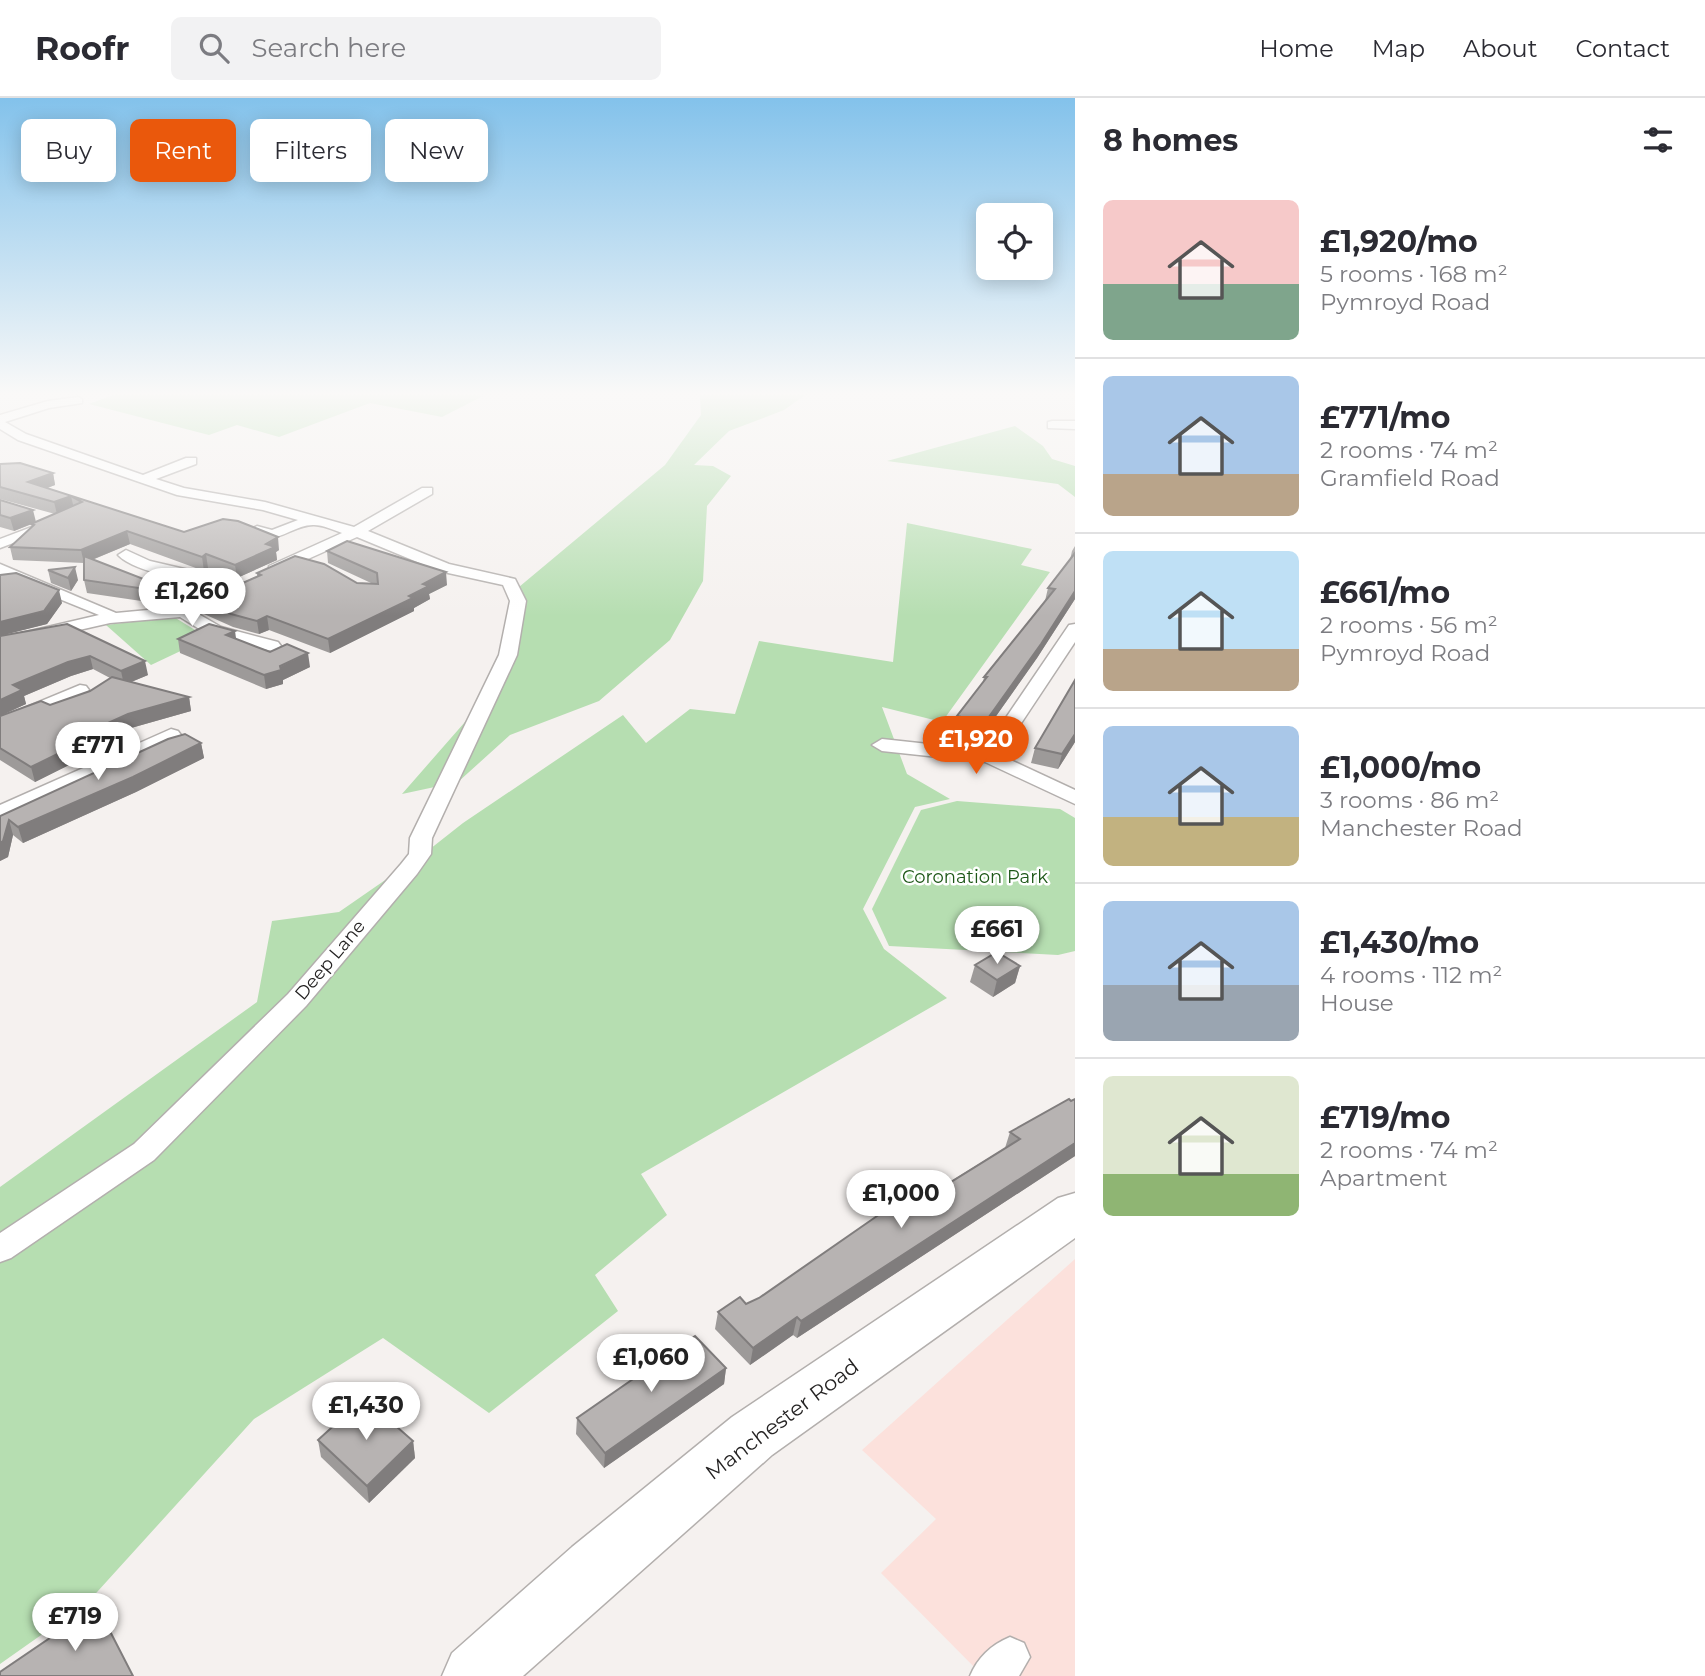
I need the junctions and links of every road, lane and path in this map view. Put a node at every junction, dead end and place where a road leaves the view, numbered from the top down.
1 (114, 469) edge
2 (171, 469) edge
3 (145, 479) junction
4 (427, 491) dead end
5 (38, 515) dead end
6 (309, 521) junction
7 (257, 530) edge
8 (356, 532) junction
9 (0, 544) edge
10 (126, 555) dead end
11 (294, 560) junction
12 (317, 568) edge
13 (0, 569) edge
14 (502, 579) joint
15 (250, 581) junction
16 (183, 612) junction
17 (110, 618) junction
18 (1075, 629) edge
19 (0, 643) edge
20 (272, 646) dead end
21 (79, 690) dead end
22 (0, 725) edge
23 (171, 735) edge
24 (883, 745) dead end
25 (989, 757) junction
26 (0, 790) edge
27 (1075, 798) edge
28 (20, 803) junction
29 (0, 813) edge
30 (1075, 1212) edge
31 (0, 1250) edge
32 (475, 1676) edge

1 - 3 street
2 - 3 street
3 - 6 street
4 - 8 street
5 - 9 street
6 - 7 street
6 - 8 street
8 - 11 street
8 - 14 street
10 - 15 street
11 - 12 street
11 - 15 street
13 - 17 street
14 - 31 street, Deep Lane
15 - 16 street
16 - 17 street
16 - 20 street
17 - 19 street
18 - 25 street
21 - 22 street
23 - 28 street
24 - 25 street
25 - 27 street
26 - 28 street
28 - 29 street
30 - 32 main road, Manchester Road

